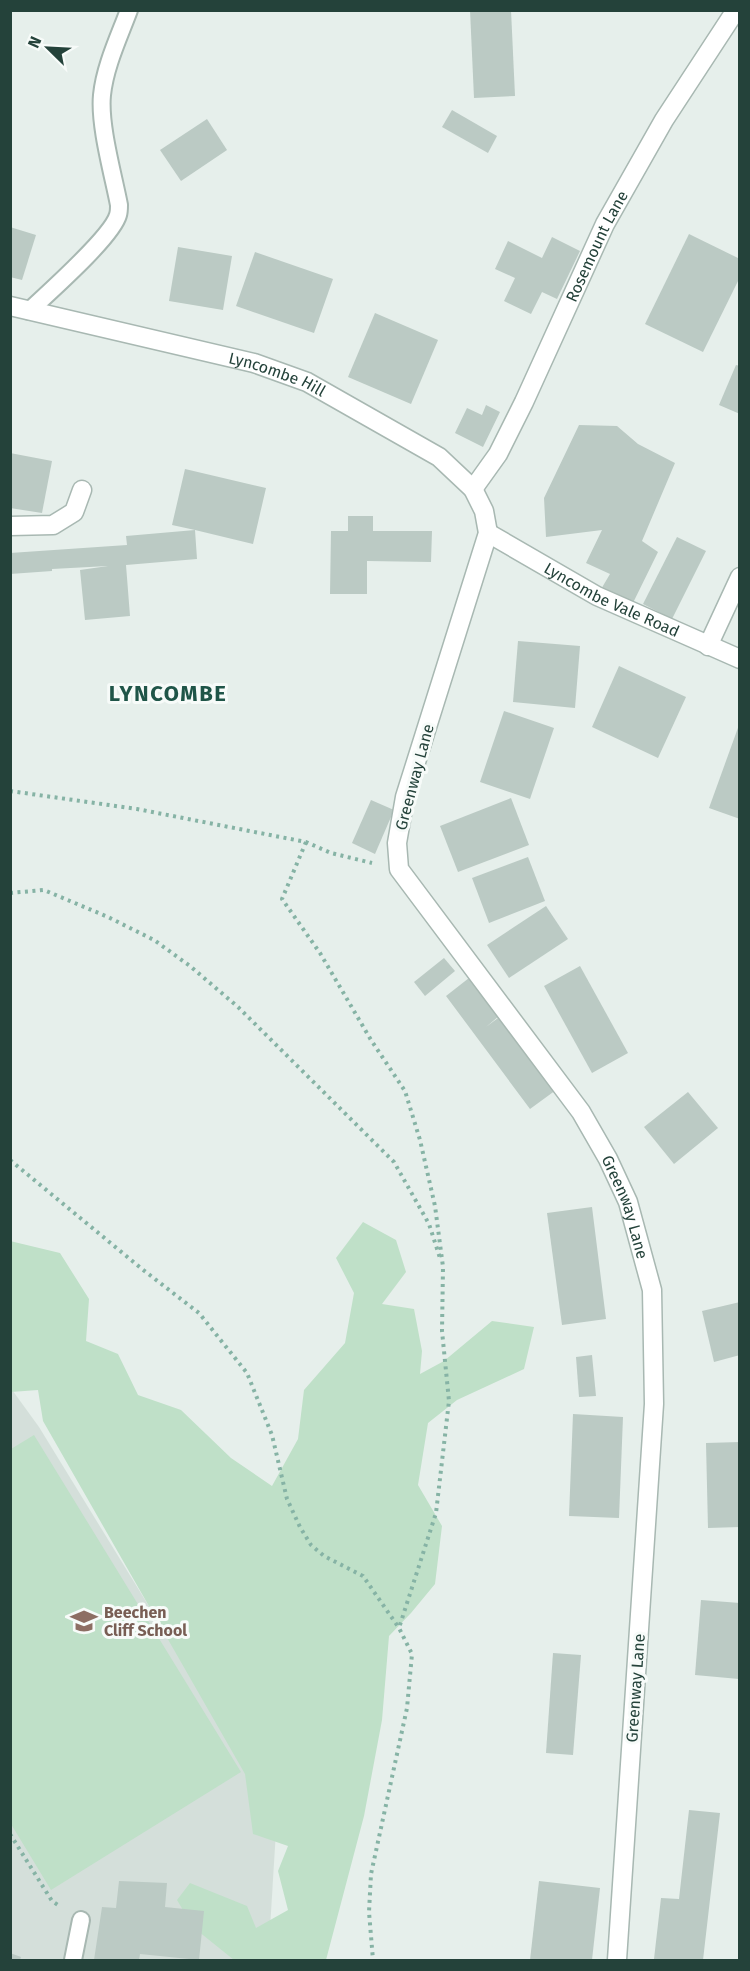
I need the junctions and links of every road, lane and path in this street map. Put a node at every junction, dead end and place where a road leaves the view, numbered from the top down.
1 (129, 10) edge
2 (736, 10) edge
3 (10, 306) edge
4 (29, 311) junction
5 (473, 489) junction
6 (82, 490) dead end
7 (10, 526) edge
8 (488, 533) junction
9 (740, 577) edge
10 (708, 646) junction
11 (740, 659) edge
12 (10, 791) edge
13 (306, 842) junction
14 (399, 869) junction
15 (10, 893) edge
16 (10, 1160) edge
17 (443, 1267) junction
18 (399, 1628) junction
19 (10, 1834) edge
20 (81, 1920) joint
21 (73, 1960) edge
22 (373, 1960) edge
23 (617, 1960) edge

1 - 4 lane
2 - 5 street, Rosemount Lane
3 - 4 street, Lyncombe Hill
4 - 5 street, Lyncombe Hill
5 - 8 street, Lyncombe Hill
6 - 7 street
8 - 10 street, Lyncombe Vale Road
8 - 14 street, Greenway Lane
9 - 10 street
10 - 11 street, Lyncombe Vale Road
12 - 13 path
13 - 14 path
13 - 17 path
14 - 23 street, Greenway Lane
15 - 17 path
16 - 18 path
17 - 18 path
18 - 22 path
19 - 20 path
20 - 21 lane

